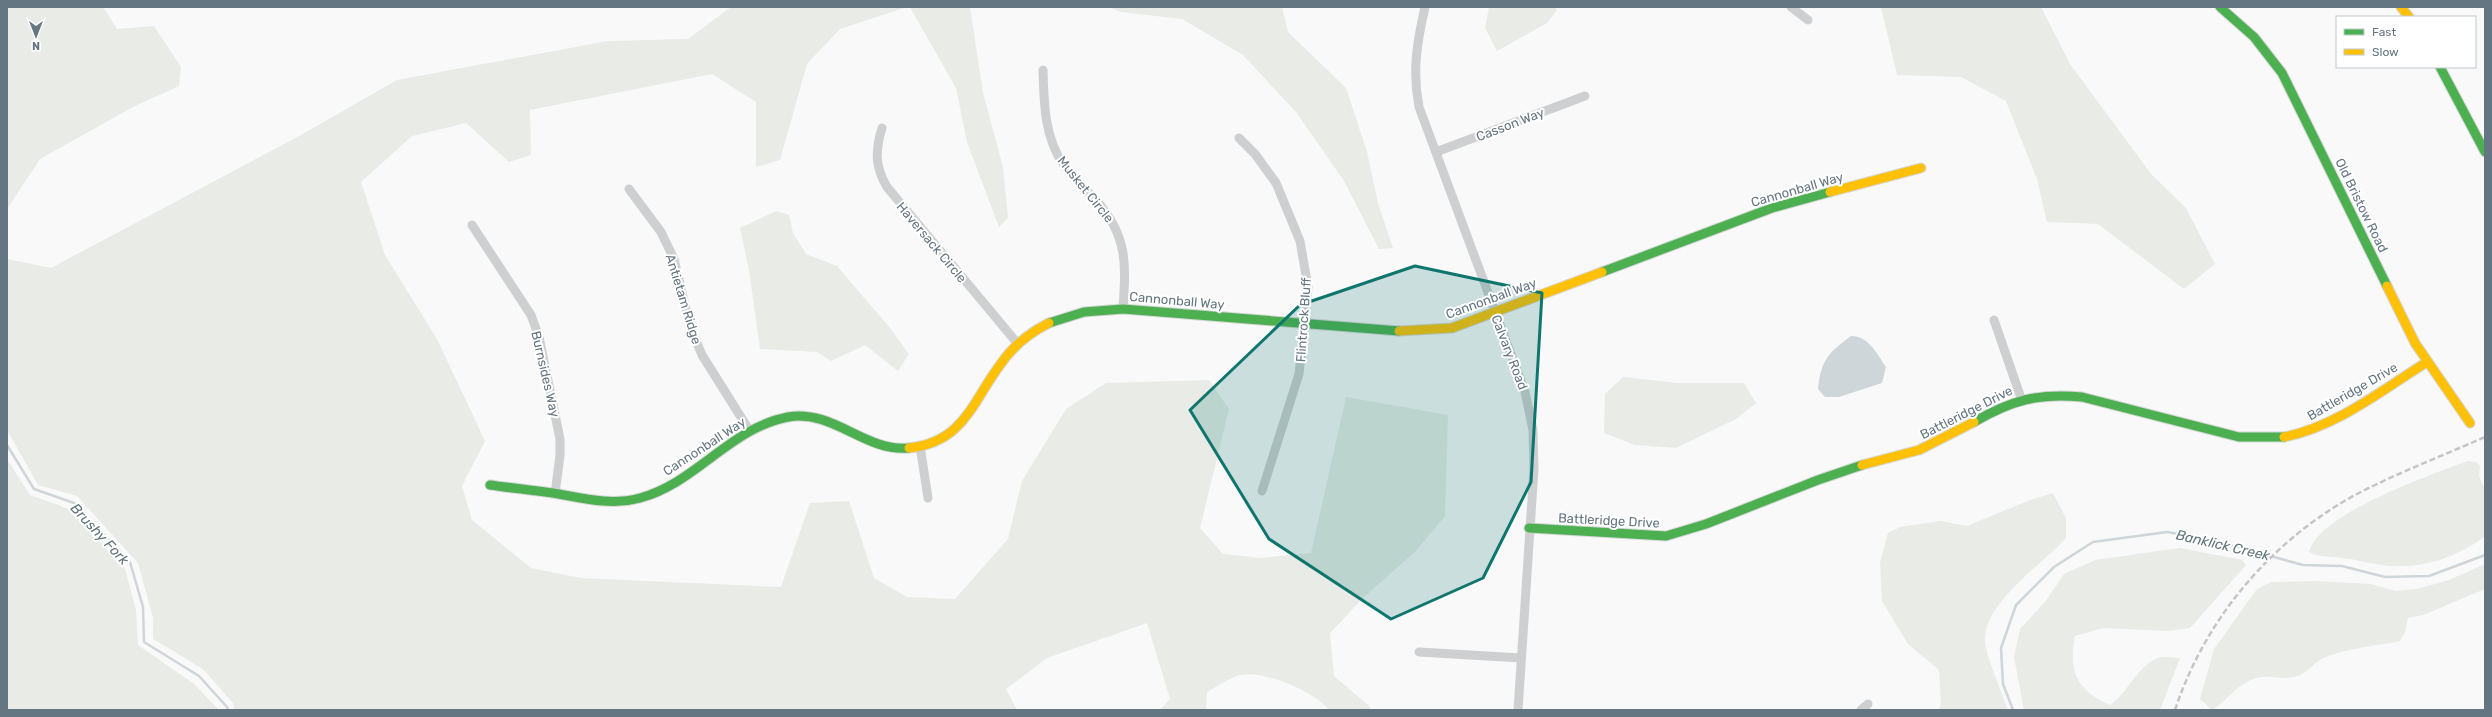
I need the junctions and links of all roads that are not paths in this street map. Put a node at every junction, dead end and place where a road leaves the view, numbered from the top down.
1 (1425, 7) edge
2 (1791, 7) edge
3 (2220, 7) edge
4 (2401, 7) edge
5 (2408, 16) edge
6 (1808, 20) dead end
7 (2441, 68) edge
8 (1043, 70) dead end
9 (1585, 96) dead end
10 (882, 128) dead end
11 (1239, 138) dead end
12 (1436, 152) junction
13 (2485, 152) edge
14 (1921, 168) dead end
15 (629, 190) dead end
16 (472, 225) dead end
17 (1123, 308) junction
18 (1494, 312) junction
19 (1994, 320) dead end
20 (1304, 325) junction
21 (1018, 344) junction
22 (2427, 362) junction
23 (2020, 398) junction
24 (2470, 423) dead end
25 (749, 430) junction
26 (920, 446) junction
27 (490, 485) dead end
28 (1262, 492) dead end
29 (555, 494) junction
30 (928, 498) dead end
31 (1529, 528) junction
32 (1419, 652) dead end
33 (1521, 658) junction
34 (1518, 710) edge

1 - 12 street, Calvary Road
2 - 6 street
3 - 22 street, Old Bristow Road
4 - 5 street
7 - 13 street
8 - 17 street, Musket Circle
9 - 12 street, Casson Way
10 - 21 street, Haversack Circle
11 - 20 street, Flintrock Bluff
12 - 18 street, Calvary Road
14 - 18 street, Cannonball Way
15 - 25 street, Antietam Ridge
16 - 29 street, Burnsides Way
17 - 20 street, Cannonball Way
17 - 21 street, Cannonball Way
18 - 20 street, Cannonball Way
18 - 31 street, Calvary Road
19 - 23 street
20 - 28 street, Flintrock Bluff
21 - 26 street, Cannonball Way
22 - 23 street, Battleridge Drive
22 - 24 street, Old Bristow Road
23 - 31 street, Battleridge Drive
25 - 26 street, Cannonball Way
25 - 29 street, Cannonball Way
26 - 30 street
27 - 29 street, Cannonball Way
31 - 33 street, Calvary Road
32 - 33 street
33 - 34 street, Calvary Road

